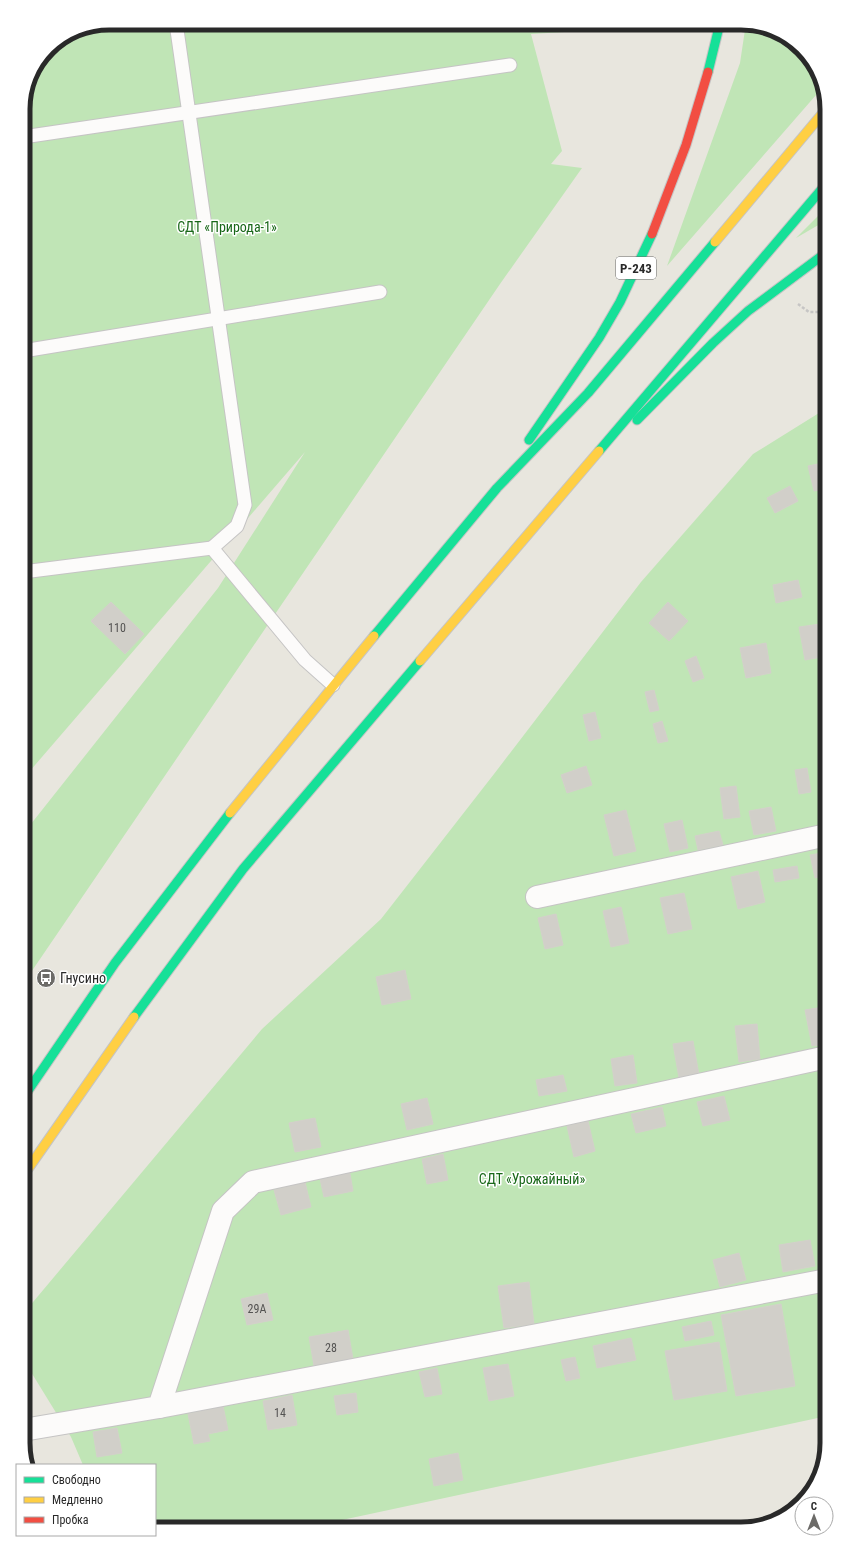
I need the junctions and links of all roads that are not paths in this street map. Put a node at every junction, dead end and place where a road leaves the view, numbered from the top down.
1 (177, 30) edge
2 (718, 30) edge
3 (510, 65) dead end
4 (188, 113) junction
5 (820, 116) edge
6 (30, 136) edge
7 (820, 190) edge
8 (820, 257) edge
9 (380, 292) dead end
10 (218, 319) junction
11 (30, 350) edge
12 (497, 488) junction
13 (540, 517) junction
14 (212, 548) junction
15 (30, 571) edge
16 (333, 685) junction
17 (820, 836) edge
18 (537, 897) dead end
19 (820, 1059) edge
20 (30, 1088) edge
21 (30, 1166) edge
22 (820, 1281) edge
23 (159, 1407) junction
24 (30, 1429) edge

1 - 4 lane
2 - 12 main road, Р-243
3 - 4 lane
4 - 6 lane
4 - 10 lane
5 - 12 main road
7 - 13 main road
8 - 13 main road
9 - 10 lane
10 - 11 lane
10 - 14 lane
12 - 16 main road
13 - 21 main road
14 - 15 lane
14 - 16 lane
16 - 20 main road
17 - 18 street
19 - 23 street
22 - 23 street
23 - 24 street

